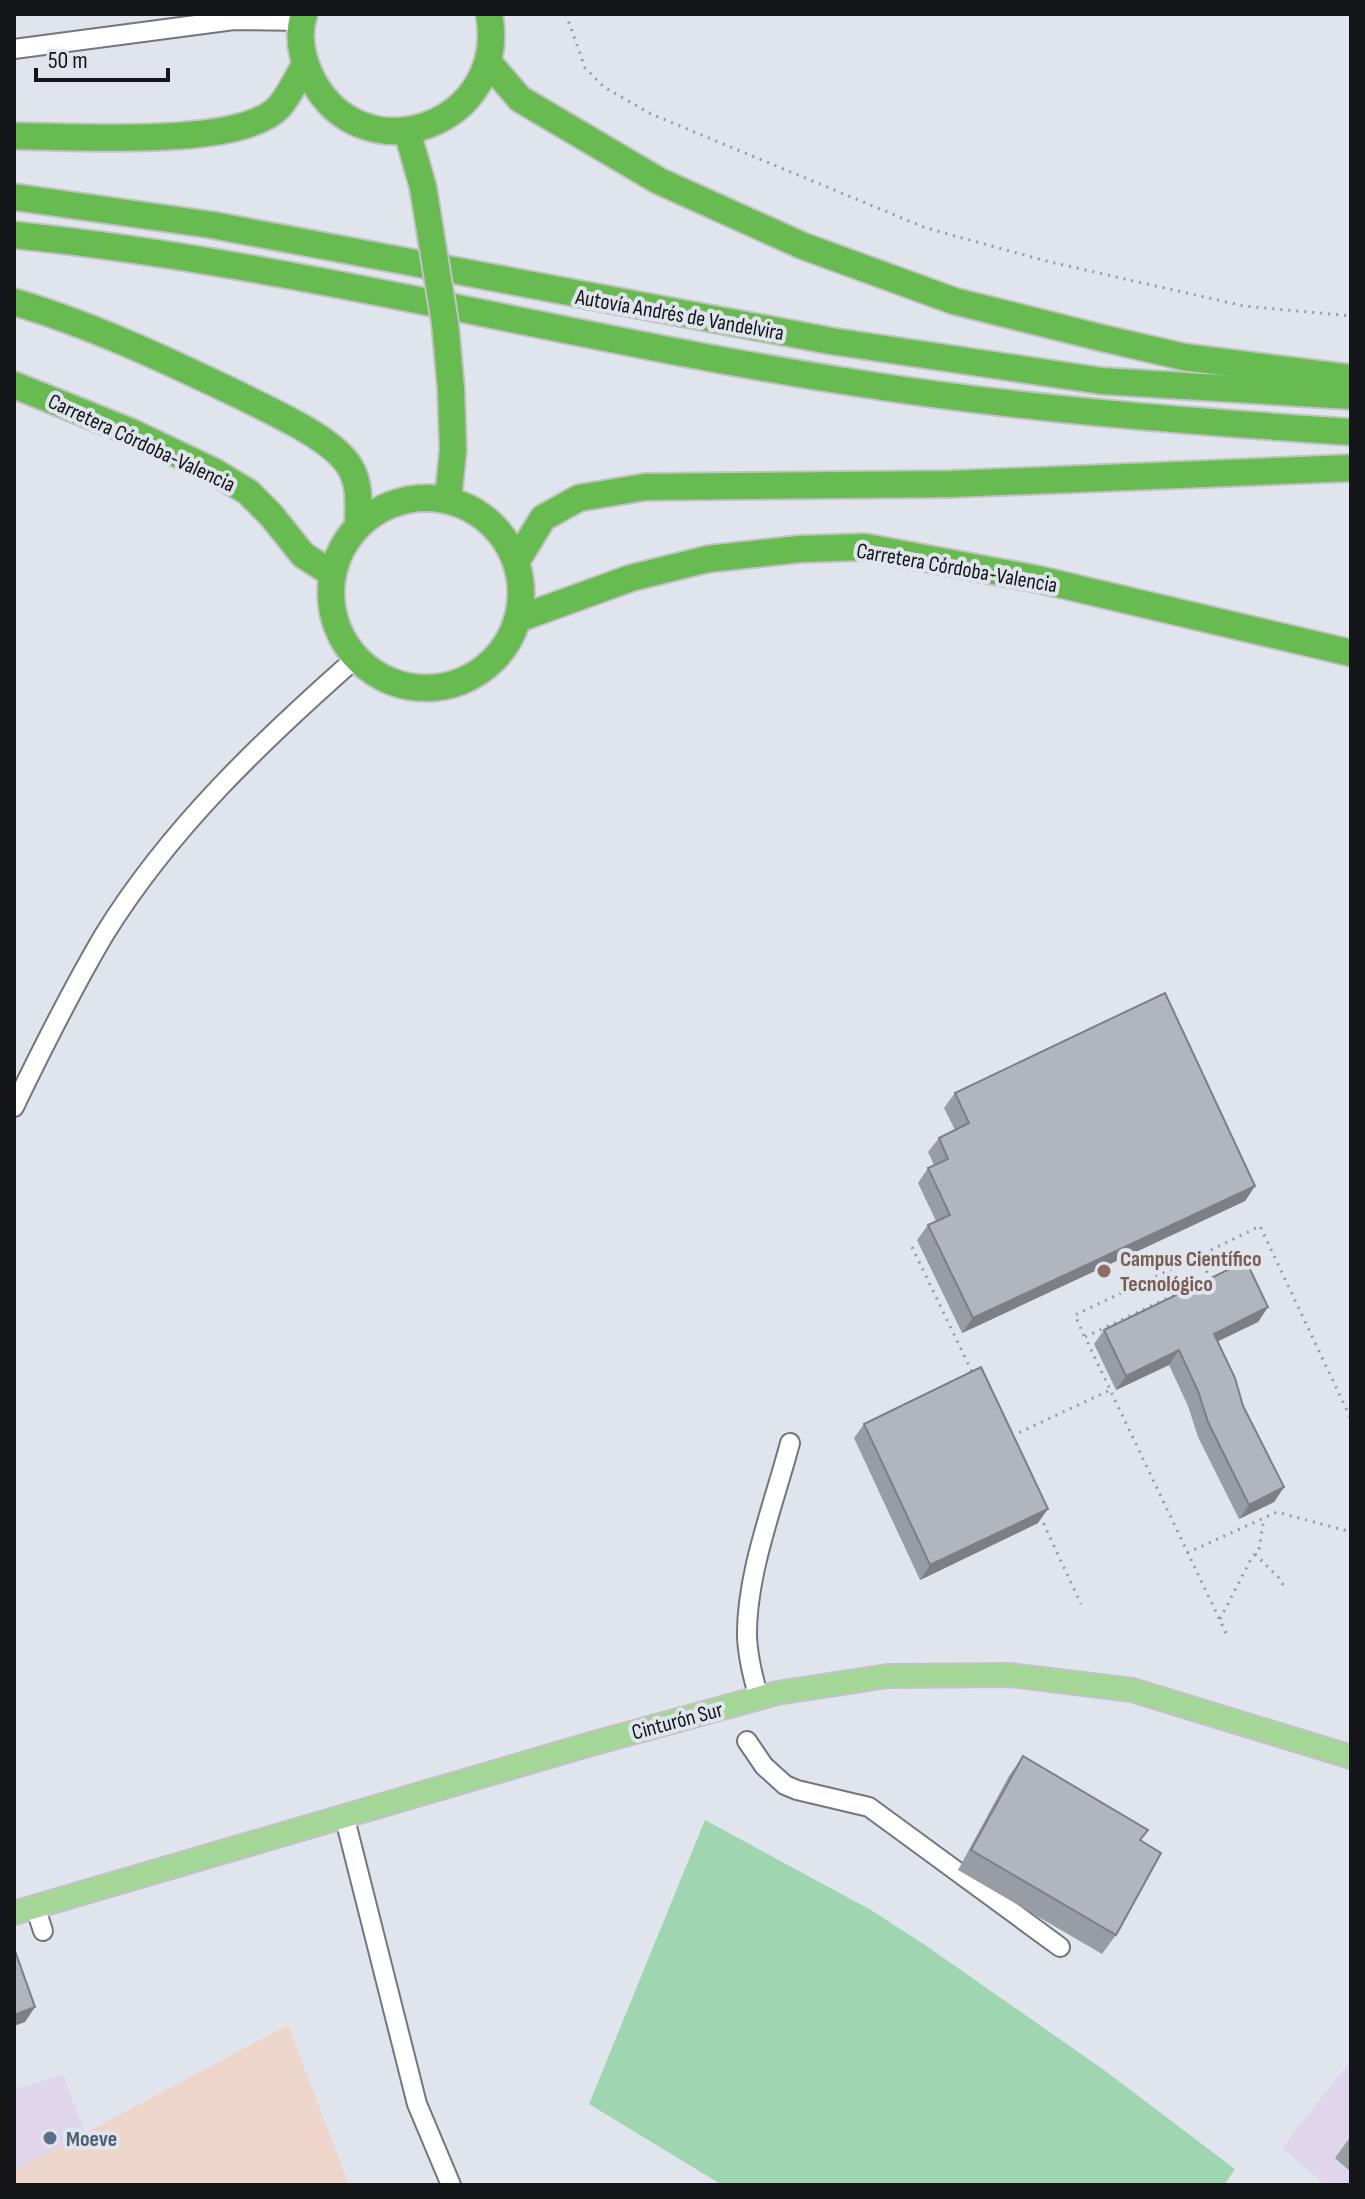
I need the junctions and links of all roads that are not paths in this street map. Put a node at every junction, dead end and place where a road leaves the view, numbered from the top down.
1 (489, 14) edge
2 (303, 18) edge
3 (14, 49) edge
4 (489, 63) junction
5 (305, 65) junction
6 (407, 131) junction
7 (14, 136) edge
8 (14, 197) edge
9 (14, 235) edge
10 (14, 302) edge
11 (1351, 378) edge
12 (14, 385) edge
13 (1351, 396) edge
14 (1351, 432) edge
15 (1351, 468) edge
16 (448, 500) junction
17 (358, 526) junction
18 (516, 562) junction
19 (333, 574) junction
20 (518, 619) junction
21 (1351, 653) edge
22 (356, 658) junction
23 (14, 1107) edge
24 (790, 1443) dead end
25 (759, 1698) junction
26 (747, 1741) dead end
27 (1351, 1757) edge
28 (344, 1815) junction
29 (25, 1910) edge
30 (43, 1931) dead end
31 (1060, 1947) dead end
32 (451, 2185) edge

1 - 4 highway
2 - 3 street
2 - 5 highway
4 - 6 highway
4 - 11 highway
5 - 6 highway
5 - 7 highway
6 - 16 highway, bridge
8 - 13 highway, Autovía Andrés de Vandelvira
9 - 14 highway, Autovía Andrés de Vandelvira
10 - 17 highway
12 - 19 highway, Carretera Córdoba-Valencia
15 - 18 highway
16 - 17 highway
16 - 18 highway
17 - 19 highway
18 - 20 highway
19 - 22 highway
20 - 21 highway, Carretera Córdoba-Valencia
20 - 22 highway
22 - 23 street
24 - 25 street
25 - 27 main road, Cinturón Sur
25 - 28 main road, Cinturón Sur
26 - 31 street
28 - 29 main road, Cinturón Sur
28 - 32 street
29 - 30 street

